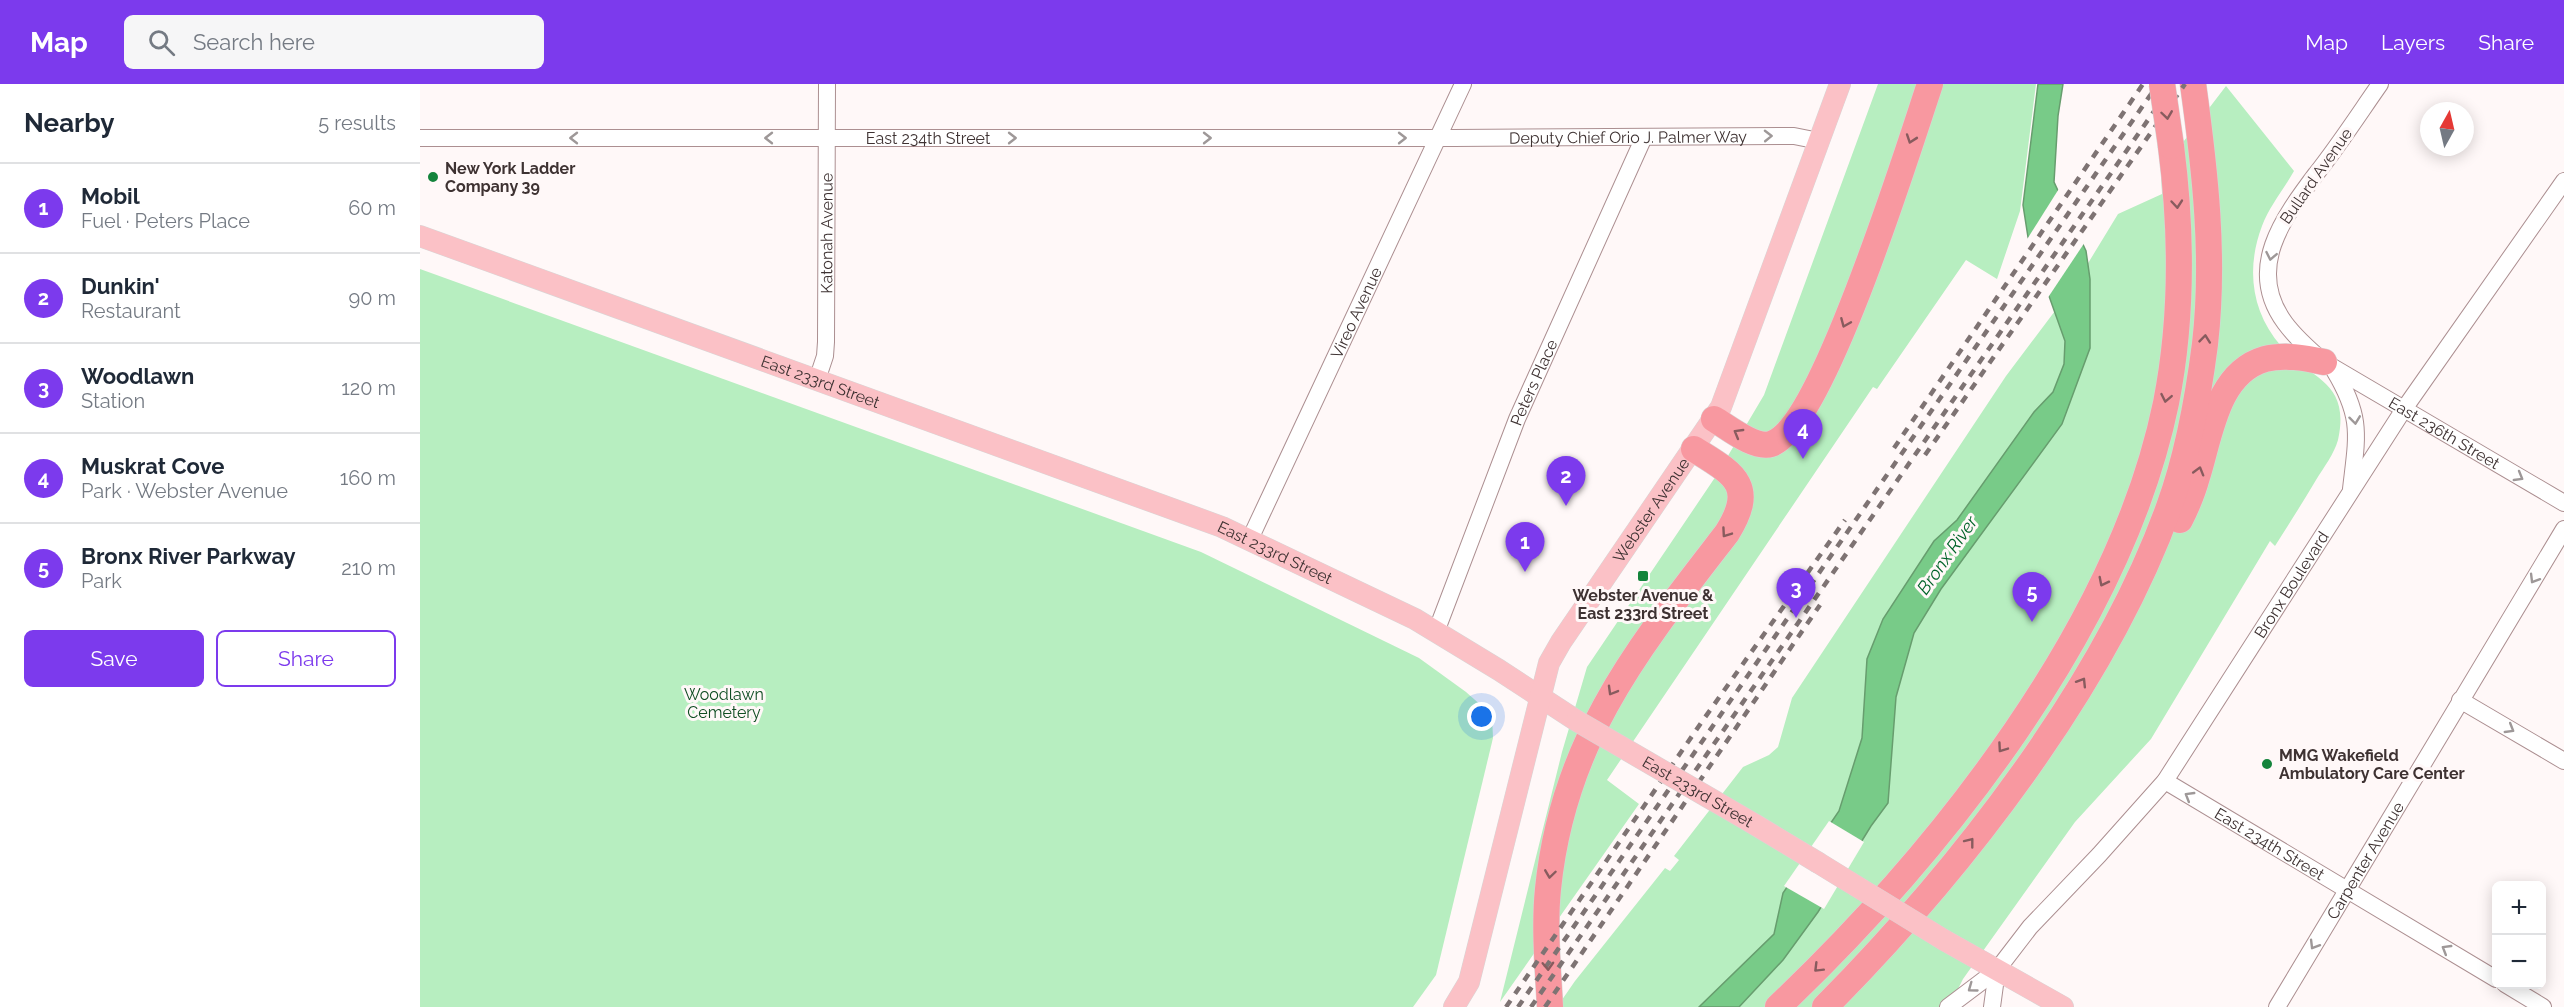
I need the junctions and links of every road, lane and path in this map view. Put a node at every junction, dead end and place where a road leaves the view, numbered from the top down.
1 (827, 84) edge
2 (1462, 84) edge
3 (1840, 84) edge
4 (1930, 84) edge
5 (2162, 84) edge
6 (2193, 84) edge
7 (2380, 84) edge
8 (1644, 137) junction
9 (420, 138) edge
10 (827, 138) junction
11 (1436, 138) junction
12 (1819, 141) junction
13 (2564, 181) edge
14 (420, 236) edge
15 (2328, 364) junction
16 (817, 380) junction
17 (2404, 409) junction
18 (1714, 419) junction
19 (1694, 449) junction
20 (2350, 492) junction
21 (2564, 503) edge
22 (2564, 529) edge
23 (1250, 539) junction
24 (2131, 596) junction
25 (1436, 632) junction
26 (1539, 697) junction
27 (2460, 700) junction
28 (2564, 761) edge
29 (2165, 782) junction
30 (2347, 890) junction
31 (1997, 970) junction
32 (2492, 977) edge
33 (2513, 989) edge
34 (1454, 1007) edge
35 (1550, 1007) edge
36 (1778, 1007) edge
37 (1827, 1007) edge
38 (1948, 1007) edge
39 (1992, 1007) edge
40 (2063, 1007) edge
41 (2277, 1007) edge
42 (2543, 1007) edge

1 - 10 street, Katonah Avenue
2 - 11 street, Vireo Avenue
3 - 12 main road, Webster Avenue
4 -> 18 highway
5 -> 36 highway, bridge
24 -> 6 highway
7 -> 15 street, Bullard Avenue
8 - 11 street, Deputy Chief Orio J. Palmer Way
8 -> 12 street, Deputy Chief Orio J. Palmer Way
8 - 25 street, Peters Place
10 -> 9 street, East 234th Street
10 -> 11 street, East 234th Street
10 - 16 street, Katonah Avenue
11 - 23 street, Vireo Avenue
12 - 18 main road, Webster Avenue
13 - 17 street, Bronx Boulevard
14 - 16 main road, East 233rd Street
15 - 17 street, East 236th Street
15 -> 20 street
24 -> 15 highway
16 - 23 main road, East 233rd Street
17 - 20 street, Bronx Boulevard
17 -> 21 street, East 236th Street
18 - 19 main road, Webster Avenue
19 - 26 main road, Webster Avenue
19 -> 35 highway
20 - 29 street, Bronx Boulevard
22 -> 27 street, Carpenter Avenue
23 - 25 main road, East 233rd Street
37 -> 24 highway
25 - 26 main road, East 233rd Street
26 - 31 main road, East 233rd Street, bridge
26 - 34 main road, Webster Avenue
27 -> 28 street
27 - 30 street, Carpenter Avenue
30 -> 29 street, East 234th Street
29 - 31 street, Bronx Boulevard
32 -> 30 street, East 234th Street
30 -> 41 street, Carpenter Avenue
31 -> 38 street, Bronx Boulevard
31 - 39 street, Bronx Boulevard
31 - 40 main road, East 233rd Street
33 - 42 street

